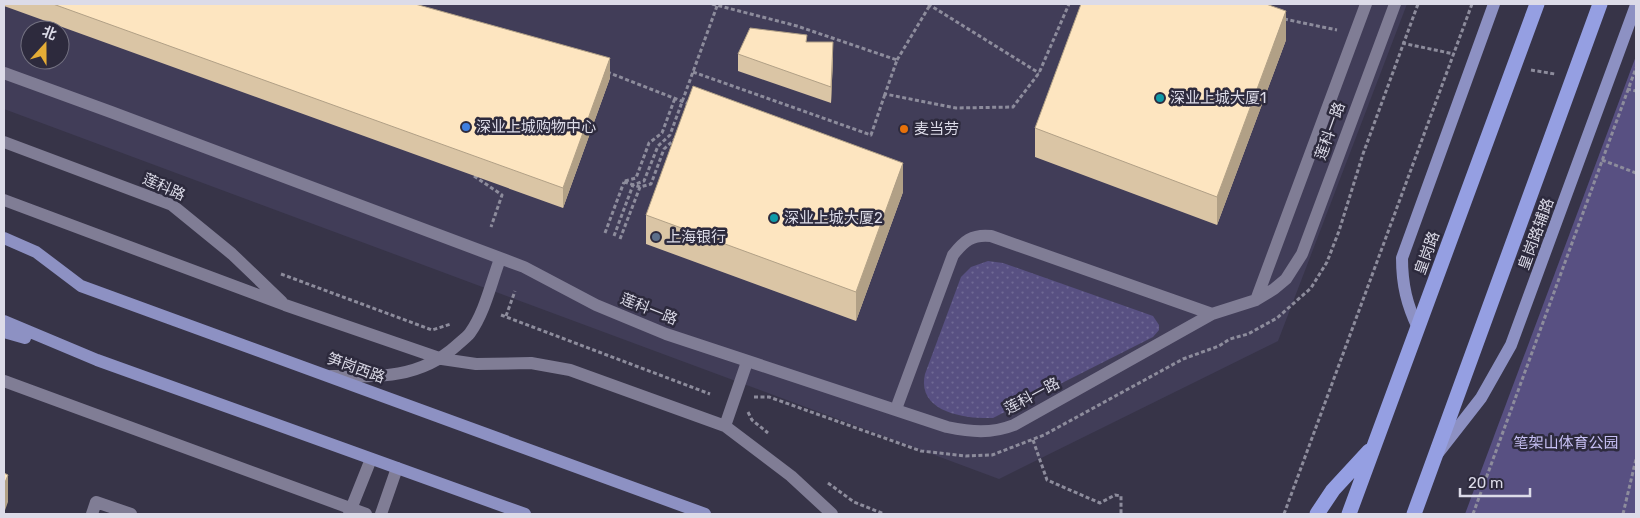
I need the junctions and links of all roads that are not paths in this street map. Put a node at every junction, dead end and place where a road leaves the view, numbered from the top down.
1 (1366, 4) edge
2 (1395, 4) edge
3 (1494, 4) edge
4 (1537, 4) edge
5 (1600, 4) edge
6 (1636, 5) edge
7 (4, 73) edge
8 (4, 142) edge
9 (4, 200) edge
10 (4, 238) edge
11 (500, 259) junction
12 (1256, 300) junction
13 (285, 306) junction
14 (1212, 314) junction
15 (4, 321) edge
16 (1418, 328) junction
17 (4, 332) edge
18 (442, 359) junction
19 (97, 360) junction
20 (747, 362) junction
21 (329, 376) junction
22 (4, 381) edge
23 (896, 409) junction
24 (725, 426) junction
25 (1375, 444) junction
26 (1434, 457) junction
27 (371, 458) junction
28 (397, 468) junction
29 (350, 512) edge
30 (92, 514) edge
31 (131, 514) edge
32 (366, 514) edge
33 (381, 514) edge
34 (525, 514) edge
35 (705, 514) edge
36 (832, 514) edge
37 (1317, 514) edge
38 (1349, 514) edge
39 (1414, 514) edge

1 - 12 street
2 - 12 street, 莲科一路
3 - 16 main road
4 - 16 highway, 皇岗路
5 - 26 highway
6 - 26 main road, 皇岗路辅路
7 - 11 street, 莲科一路
8 - 13 street, 莲科路
9 - 13 street
10 - 21 main road, 笋岗西路
11 - 18 street
11 - 20 street, 莲科一路
12 - 14 street, 莲科一路
13 - 18 street
14 - 23 street, 莲科一路
14 - 23 street
15 - 19 main road
16 - 25 highway, 皇岗路
17 - 19 main road
18 - 21 street
18 - 24 street
19 - 27 main road
20 - 23 street, 莲科一路
20 - 24 street
21 - 35 main road, 笋岗西路
22 - 29 street
24 - 36 street
25 - 37 highway
25 - 38 highway, 皇岗路
26 - 39 highway
27 - 28 main road
27 - 29 street
28 - 33 street
28 - 34 main road
29 - 32 street
30 - 31 street

